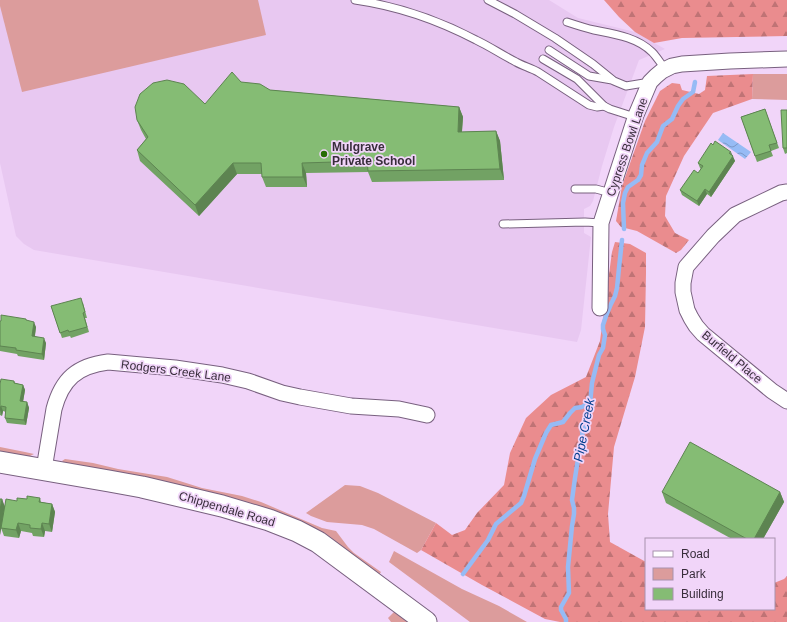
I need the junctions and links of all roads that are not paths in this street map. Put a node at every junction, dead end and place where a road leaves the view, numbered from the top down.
1 (355, 0) edge
2 (488, 0) edge
3 (567, 22) dead end
4 (549, 50) dead end
5 (544, 59) dead end
6 (787, 59) edge
7 (666, 70) junction
8 (614, 80) junction
9 (650, 82) junction
10 (604, 106) junction
11 (635, 117) junction
12 (576, 189) dead end
13 (787, 192) edge
14 (611, 193) junction
15 (503, 224) dead end
16 (601, 224) junction
17 (600, 308) dead end
18 (787, 401) edge
19 (426, 414) dead end
20 (0, 462) edge
21 (44, 469) junction
22 (426, 622) edge

1 - 10 lane
2 - 8 lane
3 - 7 lane
4 - 8 lane
5 - 10 lane
6 - 7 street, Cypress Bowl Lane
7 - 9 street, Cypress Bowl Lane
8 - 9 lane
9 - 11 street, Cypress Bowl Lane
10 - 11 lane
11 - 14 street, Cypress Bowl Lane
12 - 14 lane
13 - 18 street, Burfield Place
14 - 16 street, Cypress Bowl Lane
15 - 16 lane
16 - 17 street, Cypress Bowl Lane
19 - 21 street, Rodgers Creek Lane
20 - 21 street, Chippendale Road
21 - 22 street, Chippendale Road

